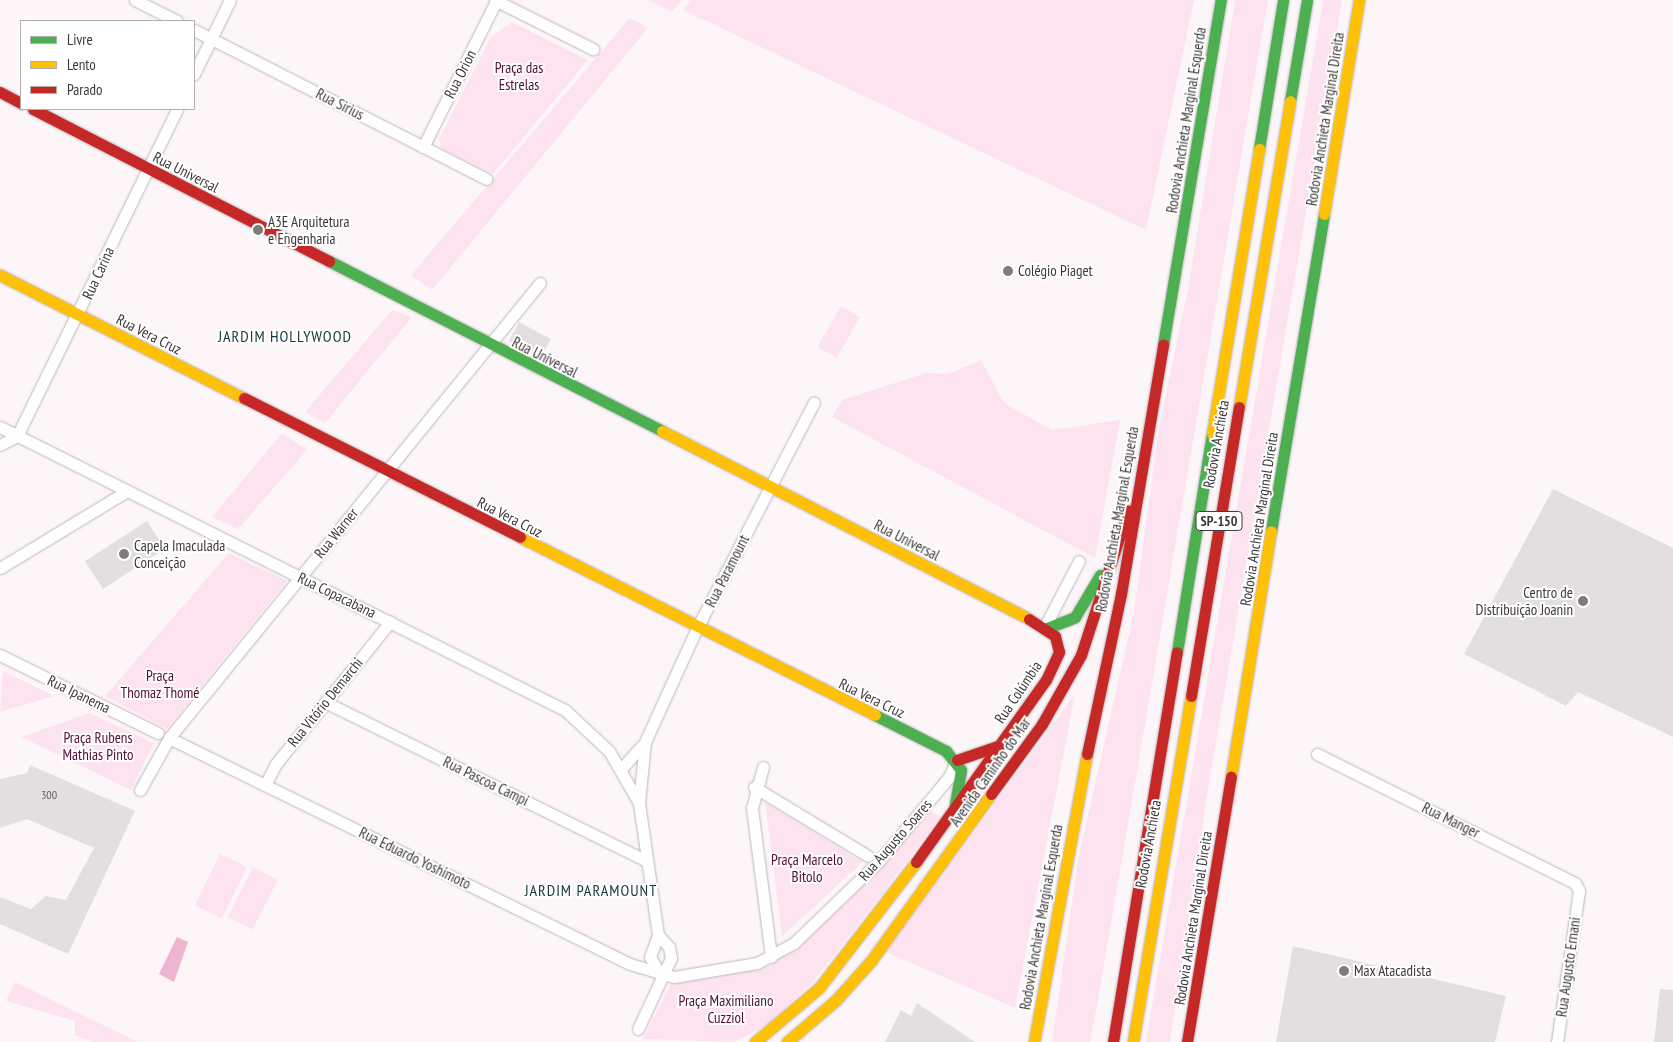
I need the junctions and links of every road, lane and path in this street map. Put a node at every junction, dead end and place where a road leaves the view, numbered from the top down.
1 (135, 0) edge
2 (230, 0) edge
3 (495, 0) edge
4 (1221, 0) edge
5 (1283, 0) edge
6 (1307, 0) edge
7 (1359, 0) edge
8 (175, 20) edge
9 (195, 31) edge
10 (211, 39) junction
11 (593, 49) dead end
12 (195, 72) edge
13 (0, 92) edge
14 (20, 102) edge
15 (34, 110) edge
16 (176, 110) edge
17 (423, 147) junction
18 (147, 169) junction
19 (486, 179) dead end
20 (0, 275) edge
21 (540, 283) dead end
22 (78, 315) junction
23 (487, 344) junction
24 (814, 402) dead end
25 (0, 427) edge
26 (17, 436) junction
27 (0, 445) edge
28 (386, 471) junction
29 (1141, 473) junction
30 (770, 487) junction
31 (127, 491) junction
32 (1121, 531) junction
33 (1079, 561) dead end
34 (0, 568) edge
35 (301, 577) junction
36 (390, 622) junction
37 (1046, 627) junction
38 (697, 628) junction
39 (0, 655) edge
40 (325, 702) junction
41 (158, 733) dead end
42 (169, 738) junction
43 (645, 742) junction
44 (1000, 745) junction
45 (1317, 754) dead end
46 (957, 760) junction
47 (763, 767) dead end
48 (621, 769) junction
49 (265, 785) junction
50 (754, 788) junction
51 (140, 790) dead end
52 (639, 803) junction
53 (952, 813) junction
54 (868, 856) dead end
55 (647, 861) junction
56 (1579, 891) joint
57 (658, 935) junction
58 (771, 958) junction
59 (661, 976) junction
60 (638, 1029) dead end
61 (755, 1042) edge
62 (787, 1042) edge
63 (1034, 1042) edge
64 (1113, 1042) edge
65 (1133, 1042) edge
66 (1187, 1042) edge
67 (1557, 1042) edge

1 - 8 street
2 - 10 street
3 - 11 street
3 - 17 street, Rua Orion
4 - 29 main road, Rodovia Anchieta Marginal Esquerda
5 - 64 main road, Rodovia Anchieta / SP-150
6 - 65 main road, Rodovia Anchieta / SP-150
7 - 66 main road, Rodovia Anchieta Marginal Direita
9 - 10 street, Rua Sirius
10 - 12 street
10 - 17 street, Rua Sirius
13 - 14 main road
15 - 18 main road, Rua Universal
16 - 18 street, Rua Carina
17 - 19 street, Rua Sirius
18 - 22 street, Rua Carina
18 - 23 main road, Rua Universal
20 - 22 main road, Rua Vera Cruz
21 - 23 street, Rua Warner
22 - 26 street, Rua Carina
22 - 28 main road, Rua Vera Cruz
23 - 28 street, Rua Warner
23 - 30 main road, Rua Universal
24 - 30 street, Rua Paramount
25 - 26 street, Rua Copacabana
26 - 27 street
26 - 31 street, Rua Copacabana
28 - 35 street, Rua Warner
28 - 38 main road, Rua Vera Cruz
29 - 32 main road, Avenida Caminho do Mar
29 - 63 main road, Rodovia Anchieta Marginal Esquerda
30 - 37 main road, Rua Universal
30 - 38 street, Rua Paramount
31 - 34 street
31 - 35 street, Rua Copacabana
32 - 37 main road
32 - 62 main road, Avenida Caminho do Mar
33 - 37 street
35 - 36 street, Rua Copacabana
35 - 42 street, Rua Warner
36 - 40 street, Rua Vitório Demarchi
36 - 48 street, Rua Copacabana
37 - 44 main road, Rua Colúmbia
38 - 43 street, Rua Paramount
38 - 46 main road, Rua Vera Cruz
39 - 41 street, Rua Ipanema
40 - 49 street, Rua Vitório Demarchi
40 - 55 street, Rua Pascoa Campi
42 - 49 street, Rua Eduardo Yoshimoto
42 - 51 street, Rua Warner
43 - 48 street, Rua Paramount
43 - 52 street, Rua Paramount
44 - 46 main road, Rua Colúmbia
44 - 53 main road, Rua Colúmbia
45 - 56 street, Rua Manger
46 - 53 main road
46 - 58 street, Rua Augusto Soares
47 - 50 street
48 - 52 street, Rua Copacabana
49 - 59 street, Rua Eduardo Yoshimoto
50 - 54 street
50 - 58 street
52 - 55 street, Rua Paramount
53 - 61 main road, Avenida Caminho do Mar
55 - 57 street, Rua Paramount
56 - 67 street, Rua Augusto Ernani
57 - 59 street, Rua Paramount
57 - 59 street, Rua Paramount
58 - 59 street, Rua Augusto Soares
59 - 60 street

